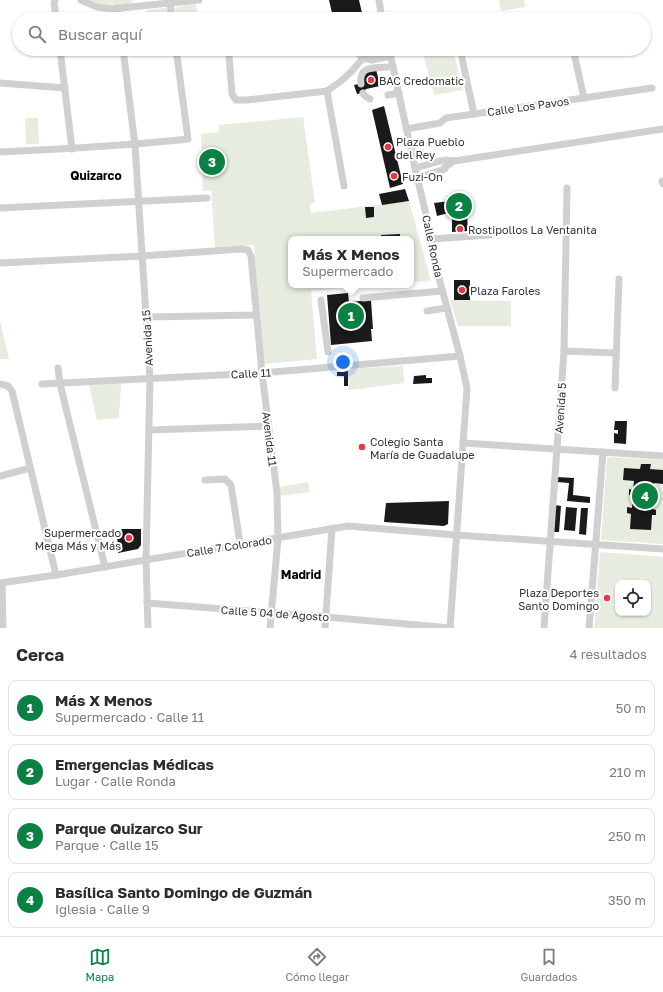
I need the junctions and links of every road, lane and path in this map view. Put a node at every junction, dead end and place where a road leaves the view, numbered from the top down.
1 (56, 0) edge
2 (81, 0) edge
3 (199, 0) edge
4 (379, 0) edge
5 (170, 3) junction
6 (118, 8) junction
7 (55, 12) edge
8 (118, 12) edge
9 (171, 12) edge
10 (381, 12) edge
11 (61, 56) edge
12 (124, 56) edge
13 (177, 56) edge
14 (229, 56) edge
15 (381, 56) edge
16 (391, 56) edge
17 (462, 56) edge
18 (575, 56) edge
19 (363, 58) joint
20 (393, 66) junction
21 (0, 83) edge
22 (361, 84) dead end
23 (64, 88) junction
24 (652, 88) dead end
25 (327, 91) junction
26 (363, 93) dead end
27 (398, 93) junction
28 (388, 96) dead end
29 (584, 98) junction
30 (370, 99) dead end
31 (474, 114) junction
32 (406, 129) junction
33 (663, 130) edge
34 (135, 145) junction
35 (72, 149) junction
36 (0, 152) edge
37 (454, 161) junction
38 (415, 168) junction
39 (417, 178) junction
40 (344, 186) dead end
41 (568, 188) dead end
42 (207, 198) dead end
43 (139, 201) junction
44 (0, 208) edge
45 (490, 235) dead end
46 (432, 239) junction
47 (142, 256) junction
48 (0, 262) edge
49 (619, 279) dead end
50 (442, 291) junction
51 (363, 298) dead end
52 (321, 300) dead end
53 (447, 308) junction
54 (427, 311) dead end
55 (256, 315) junction
56 (146, 316) junction
57 (564, 351) junction
58 (328, 352) dead end
59 (616, 353) junction
60 (460, 356) junction
61 (58, 368) dead end
62 (262, 373) junction
63 (150, 378) junction
64 (0, 384) edge
65 (42, 384) dead end
66 (60, 384) junction
67 (615, 388) dead end
68 (268, 426) junction
69 (149, 430) junction
70 (463, 443) junction
71 (557, 449) junction
72 (603, 452) junction
73 (663, 456) edge
74 (30, 468) junction
75 (0, 476) edge
76 (205, 480) dead end
77 (332, 528) junction
78 (456, 535) junction
79 (278, 539) junction
80 (550, 542) junction
81 (240, 543) junction
82 (596, 544) junction
83 (663, 549) edge
84 (146, 559) junction
85 (105, 566) junction
86 (56, 575) junction
87 (1, 583) edge
88 (147, 603) junction
89 (271, 612) junction
90 (326, 616) junction
91 (3, 628) edge
92 (148, 628) edge
93 (270, 628) edge
94 (325, 628) edge
95 (451, 628) edge
96 (544, 628) edge
97 (589, 628) edge

1 - 7 street
2 - 6 street
3 - 5 street
4 - 10 street
5 - 6 street
5 - 9 street
6 - 8 street
11 - 23 street
12 - 34 street, Avenida 15
13 - 34 street
14 - 25 street
15 - 19 street
16 - 20 street, Calle Ronda
17 - 31 street
18 - 29 street
19 - 25 street
20 - 22 street
20 - 27 street, Calle Ronda
21 - 23 street
23 - 35 street
24 - 29 street, Calle Los Pavos
25 - 40 street
26 - 30 street
27 - 28 street
27 - 32 street, Calle Ronda
29 - 31 street, Calle Los Pavos
31 - 32 street, Calle Los Pavos
32 - 38 street, Calle Ronda
33 - 37 street
34 - 35 street
34 - 43 street, Avenida 15
35 - 36 street
37 - 38 street
37 - 39 street
38 - 39 street, Calle Ronda
39 - 46 street, Calle Ronda
41 - 57 street, Avenida 5
42 - 43 street
43 - 44 street
43 - 47 street, Avenida 15
45 - 46 street
46 - 50 street, Calle Ronda
47 - 48 street
47 - 55 street, Avenida 11
47 - 56 street, Avenida 15
49 - 59 street
50 - 51 street
50 - 53 street, Calle Ronda
52 - 58 street
53 - 54 street
53 - 60 street, Calle Ronda
55 - 56 street
55 - 62 street, Avenida 11
56 - 63 street, Avenida 15
57 - 59 street
57 - 71 street, Avenida 5
59 - 67 street
60 - 62 street, Calle 11
60 - 70 street, Calle Ronda
61 - 66 street
62 - 63 street, Calle 11
62 - 68 street, Avenida 11
63 - 66 street, Calle 11
63 - 69 street, Avenida 15
64 - 74 street
65 - 66 street, Calle 11
66 - 85 street
68 - 69 street
68 - 79 street, Avenida 11
69 - 84 street, Avenida 15
70 - 71 street
70 - 78 street, Calle Ronda
71 - 72 street
71 - 80 street, Avenida 5
72 - 73 street
72 - 82 street
74 - 75 street
74 - 86 street
76 - 81 street
77 - 78 street, Calle 7 Colorado
77 - 79 street, Calle 7 Colorado
77 - 90 street
78 - 80 street, Calle 7 Colorado
78 - 95 street, Calle Ronda
79 - 81 street, Calle 7 Colorado
79 - 89 street, Avenida 11
80 - 82 street, Calle 7 Colorado
80 - 96 street, Avenida 5
81 - 84 street, Calle 7 Colorado
82 - 83 street, Calle 7 Colorado
82 - 97 street
84 - 85 street, Calle 7 Colorado
84 - 88 street, Avenida 15
85 - 86 street, Calle 7 Colorado
86 - 87 street, Calle 7 Colorado
87 - 91 street
88 - 89 street, Calle 5 04 de Agosto
88 - 92 street, Avenida 15
89 - 90 street, Calle 5 04 de Agosto
89 - 93 street, Avenida 11
90 - 94 street
90 - 95 street, Calle 5 04 de Agosto

